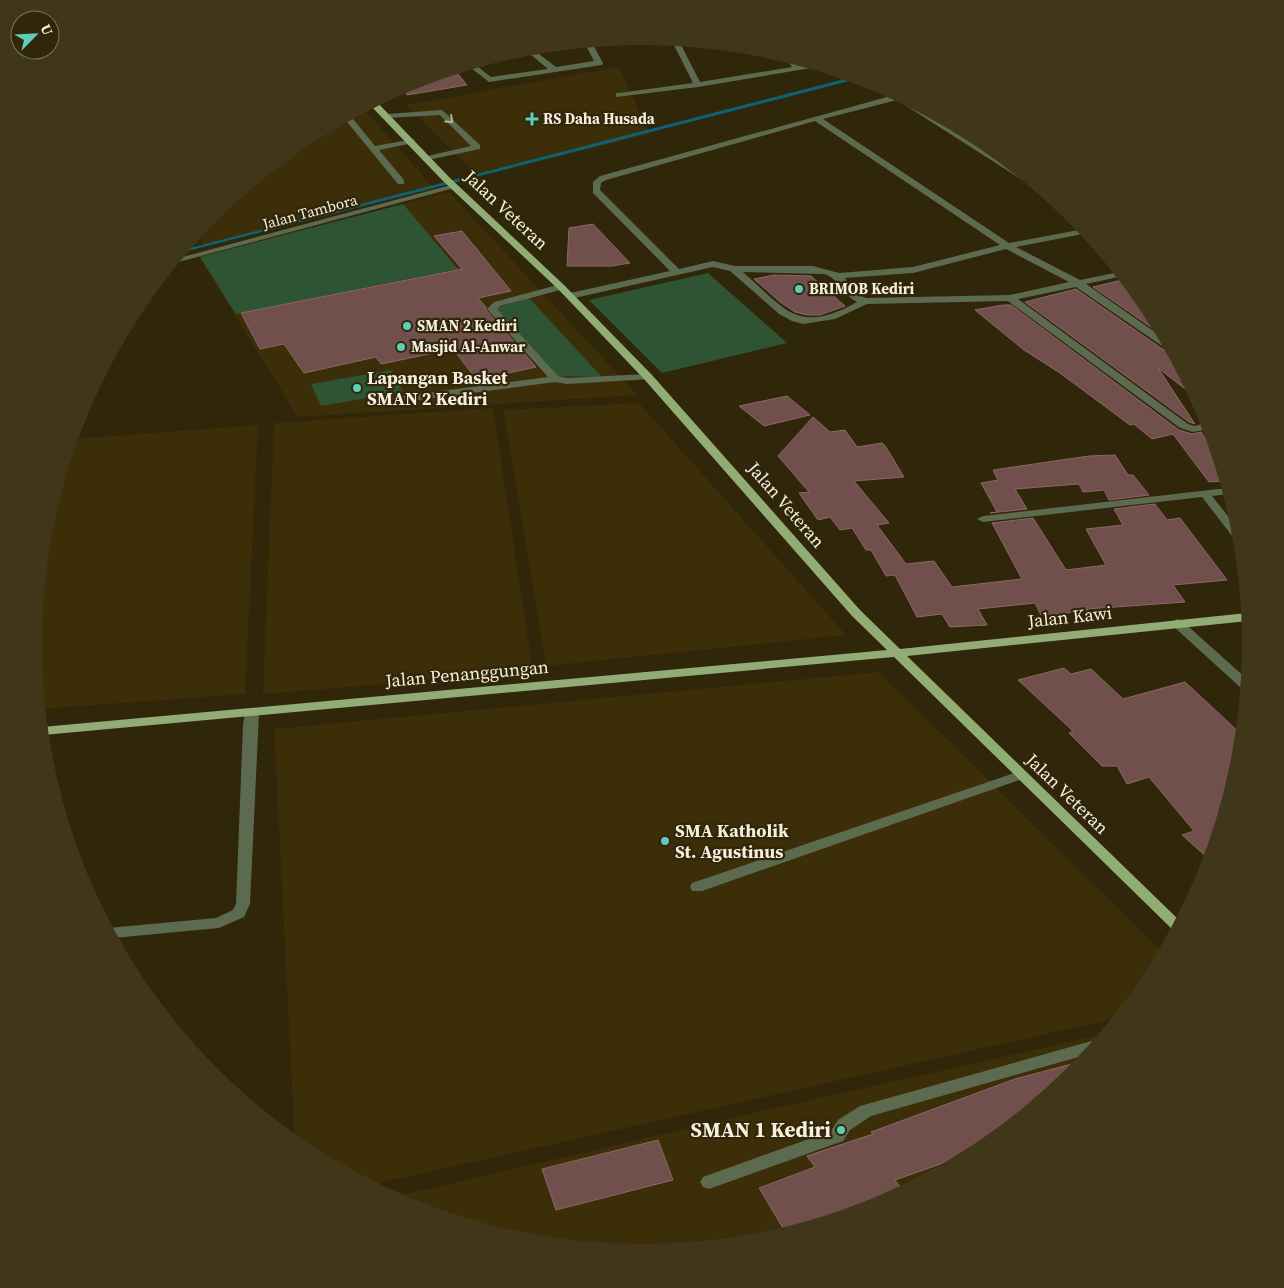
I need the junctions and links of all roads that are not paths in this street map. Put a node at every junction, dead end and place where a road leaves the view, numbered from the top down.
1 (678, 46) edge
2 (591, 47) edge
3 (535, 54) edge
4 (794, 64) edge
5 (475, 68) edge
6 (807, 68) edge
7 (798, 69) junction
8 (555, 70) junction
9 (698, 84) junction
10 (619, 95) dead end
11 (890, 98) edge
12 (377, 106) edge
13 (387, 116) junction
14 (816, 118) junction
15 (350, 121) edge
16 (411, 141) junction
17 (375, 148) junction
18 (426, 159) junction
19 (401, 182) dead end
20 (451, 184) junction
21 (1078, 233) edge
22 (1007, 246) junction
23 (182, 259) edge
24 (735, 269) junction
25 (676, 271) junction
26 (1115, 275) edge
27 (838, 276) junction
28 (1076, 282) junction
29 (561, 287) junction
30 (570, 296) junction
31 (1010, 298) junction
32 (865, 301) junction
33 (1157, 338) edge
34 (648, 377) junction
35 (555, 379) junction
36 (387, 401) dead end
37 (1201, 428) edge
38 (1222, 492) edge
39 (1204, 493) junction
40 (983, 519) dead end
41 (1230, 526) edge
42 (1241, 618) edge
43 (1178, 623) junction
44 (896, 653) junction
45 (1240, 681) edge
46 (252, 713) junction
47 (49, 730) edge
48 (1020, 775) junction
49 (697, 887) dead end
50 (1173, 923) edge
51 (117, 932) edge
52 (1083, 1049) edge
53 (709, 1182) dead end

1 - 9 street
2 - 8 street
3 - 8 street
4 - 7 street
5 - 8 street
6 - 7 street
7 - 9 street
9 - 10 street
11 - 14 street
12 - 13 main road, Jalan Veteran
13 - 16 main road, Jalan Veteran
13 -> 18 street
14 - 22 street
14 - 25 street
15 - 17 street
16 - 17 street
16 - 18 main road, Jalan Veteran
17 - 19 street
18 - 20 main road, Jalan Veteran
20 - 23 street, Jalan Tambora
20 - 29 main road, Jalan Veteran
21 - 22 street
22 - 27 street
22 - 28 street
24 - 25 street
24 - 27 street
24 - 32 street
25 - 30 street
26 - 28 street
27 - 32 street
28 - 31 street
28 - 33 street
29 - 30 main road, Jalan Veteran
29 - 35 street
30 - 34 main road, Jalan Veteran
31 - 32 street
31 - 37 street
34 - 35 street
34 - 44 main road, Jalan Veteran
35 - 36 street
38 - 39 street
39 - 40 street
39 - 41 street
42 - 43 main road, Jalan Kawi
43 - 44 main road, Jalan Kawi
43 - 45 street
44 - 46 main road, Jalan Penanggungan
44 - 48 main road, Jalan Veteran
46 - 47 main road, Jalan Penanggungan
46 - 51 street
48 - 49 street
48 - 50 main road, Jalan Veteran
52 - 53 street

